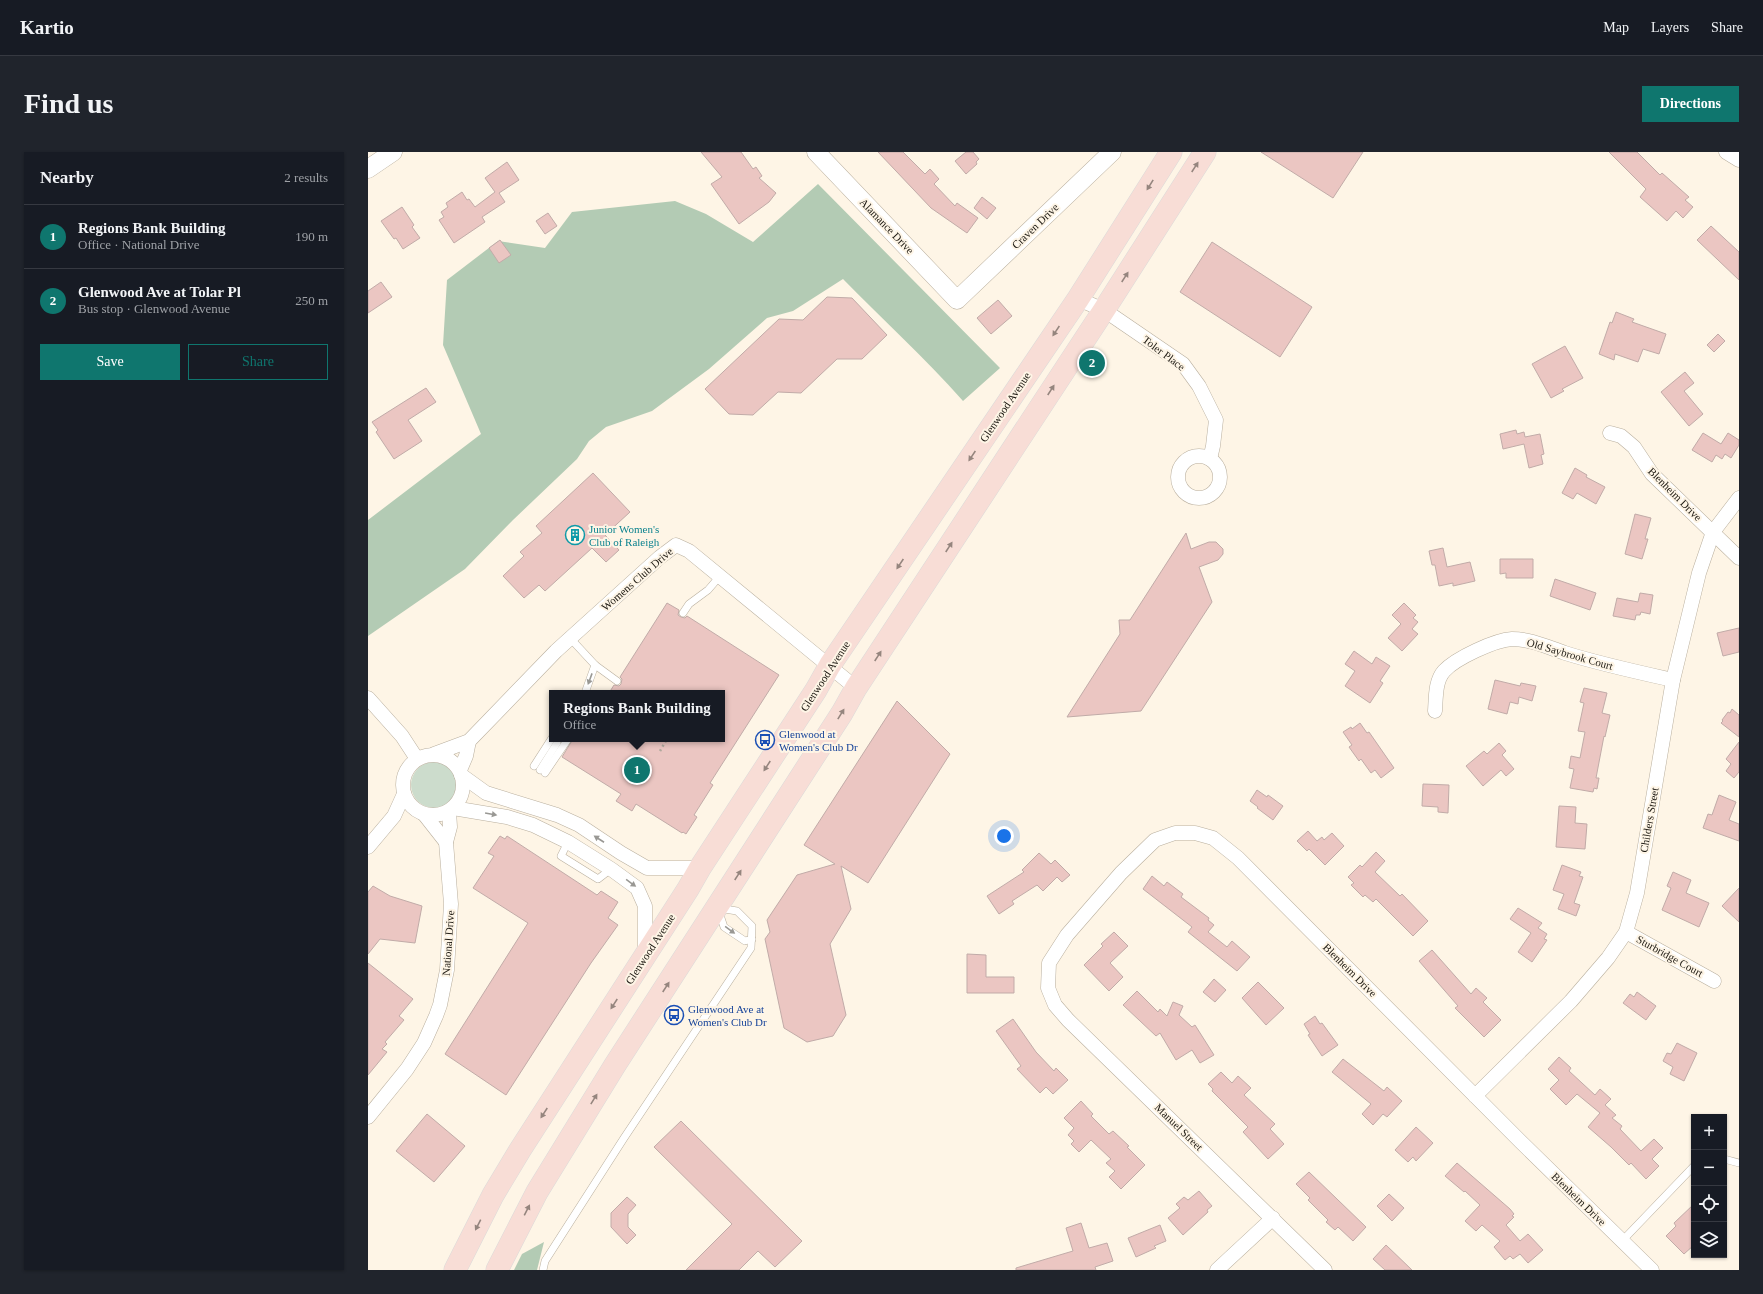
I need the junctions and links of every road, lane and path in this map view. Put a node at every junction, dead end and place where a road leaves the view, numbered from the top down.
1 (393, 152) edge
2 (816, 152) edge
3 (1112, 152) edge
4 (1171, 152) edge
5 (1205, 152) edge
6 (1726, 152) edge
7 (1739, 160) edge
8 (368, 169) edge
9 (1078, 299) junction
10 (957, 300) joint
11 (1104, 310) junction
12 (1610, 433) dead end
13 (1210, 459) dead end
14 (1739, 498) edge
15 (1713, 532) junction
16 (1739, 558) edge
17 (720, 576) junction
18 (683, 613) dead end
19 (570, 638) junction
20 (595, 665) junction
21 (830, 665) junction
22 (617, 680) dead end
23 (1674, 680) junction
24 (856, 688) junction
25 (586, 690) edge
26 (368, 698) edge
27 (1435, 711) dead end
28 (469, 741) junction
29 (554, 742) edge
30 (565, 742) edge
31 (665, 742) edge
32 (660, 750) dead end
33 (434, 754) junction
34 (417, 759) junction
35 (461, 773) junction
36 (404, 794) junction
37 (451, 809) junction
38 (421, 812) junction
39 (394, 816) junction
40 (446, 842) junction
41 (368, 847) edge
42 (700, 868) junction
43 (688, 889) junction
44 (717, 908) junction
45 (1626, 932) junction
46 (752, 939) junction
47 (645, 956) junction
48 (1048, 976) joint
49 (1714, 981) dead end
50 (1475, 1096) junction
51 (368, 1117) edge
52 (1727, 1160) edge
53 (1739, 1163) edge
54 (1691, 1169) edge
55 (1273, 1218) junction
56 (1622, 1241) junction
57 (456, 1270) edge
58 (498, 1270) edge
59 (543, 1270) edge
60 (1218, 1270) edge
61 (1325, 1270) edge
62 (1652, 1270) edge

1 - 8 street
2 - 10 street, Alamance Drive
3 - 10 street, Craven Drive
4 -> 9 main road, Glenwood Avenue
11 -> 5 main road
6 - 7 street
9 - 11 street, Toler Place
9 -> 21 main road, Glenwood Avenue
11 - 13 street, Toler Place
24 -> 11 main road
12 - 15 street, Blenheim Drive
14 - 15 street, Childers Street
15 - 16 street, Blenheim Drive
15 - 23 street, Childers Street
17 - 18 lane
17 - 19 street, Womens Club Drive
17 - 21 street, Womens Club Drive
19 - 20 lane
19 - 28 street, Womens Club Drive
20 - 22 lane
20 -> 25 lane
21 - 24 street, Womens Club Drive
21 -> 42 main road, Glenwood Avenue
23 - 27 street, Old Saybrook Court
23 - 45 street, Childers Street
44 -> 24 main road
26 - 34 street
28 - 33 street, Womens Club Drive
28 - 35 street
29 - 30 lane
31 - 32 path
33 - 34 street
33 - 35 street
34 - 36 street
35 - 37 street
42 -> 35 street
36 - 38 street
36 - 39 street
37 - 38 street
37 - 40 street, National Drive
37 -> 47 street
38 - 39 street
38 - 40 street
39 - 41 street
40 - 51 street, National Drive
42 - 43 main road, Glenwood Avenue
43 - 44 main road
43 - 47 main road, Glenwood Avenue
44 -> 46 lane
44 - 46 lane
58 -> 44 main road
45 - 49 street, Sturbridge Court
45 - 50 street, Childers Street
46 - 59 lane
47 -> 57 main road, Glenwood Avenue
48 - 50 street, Blenheim Drive
48 - 55 street, Manuel Street
50 - 56 street, Blenheim Drive
52 - 53 lane
54 - 56 lane
55 - 60 street
55 - 61 street, Manuel Street
56 - 62 street, Blenheim Drive

